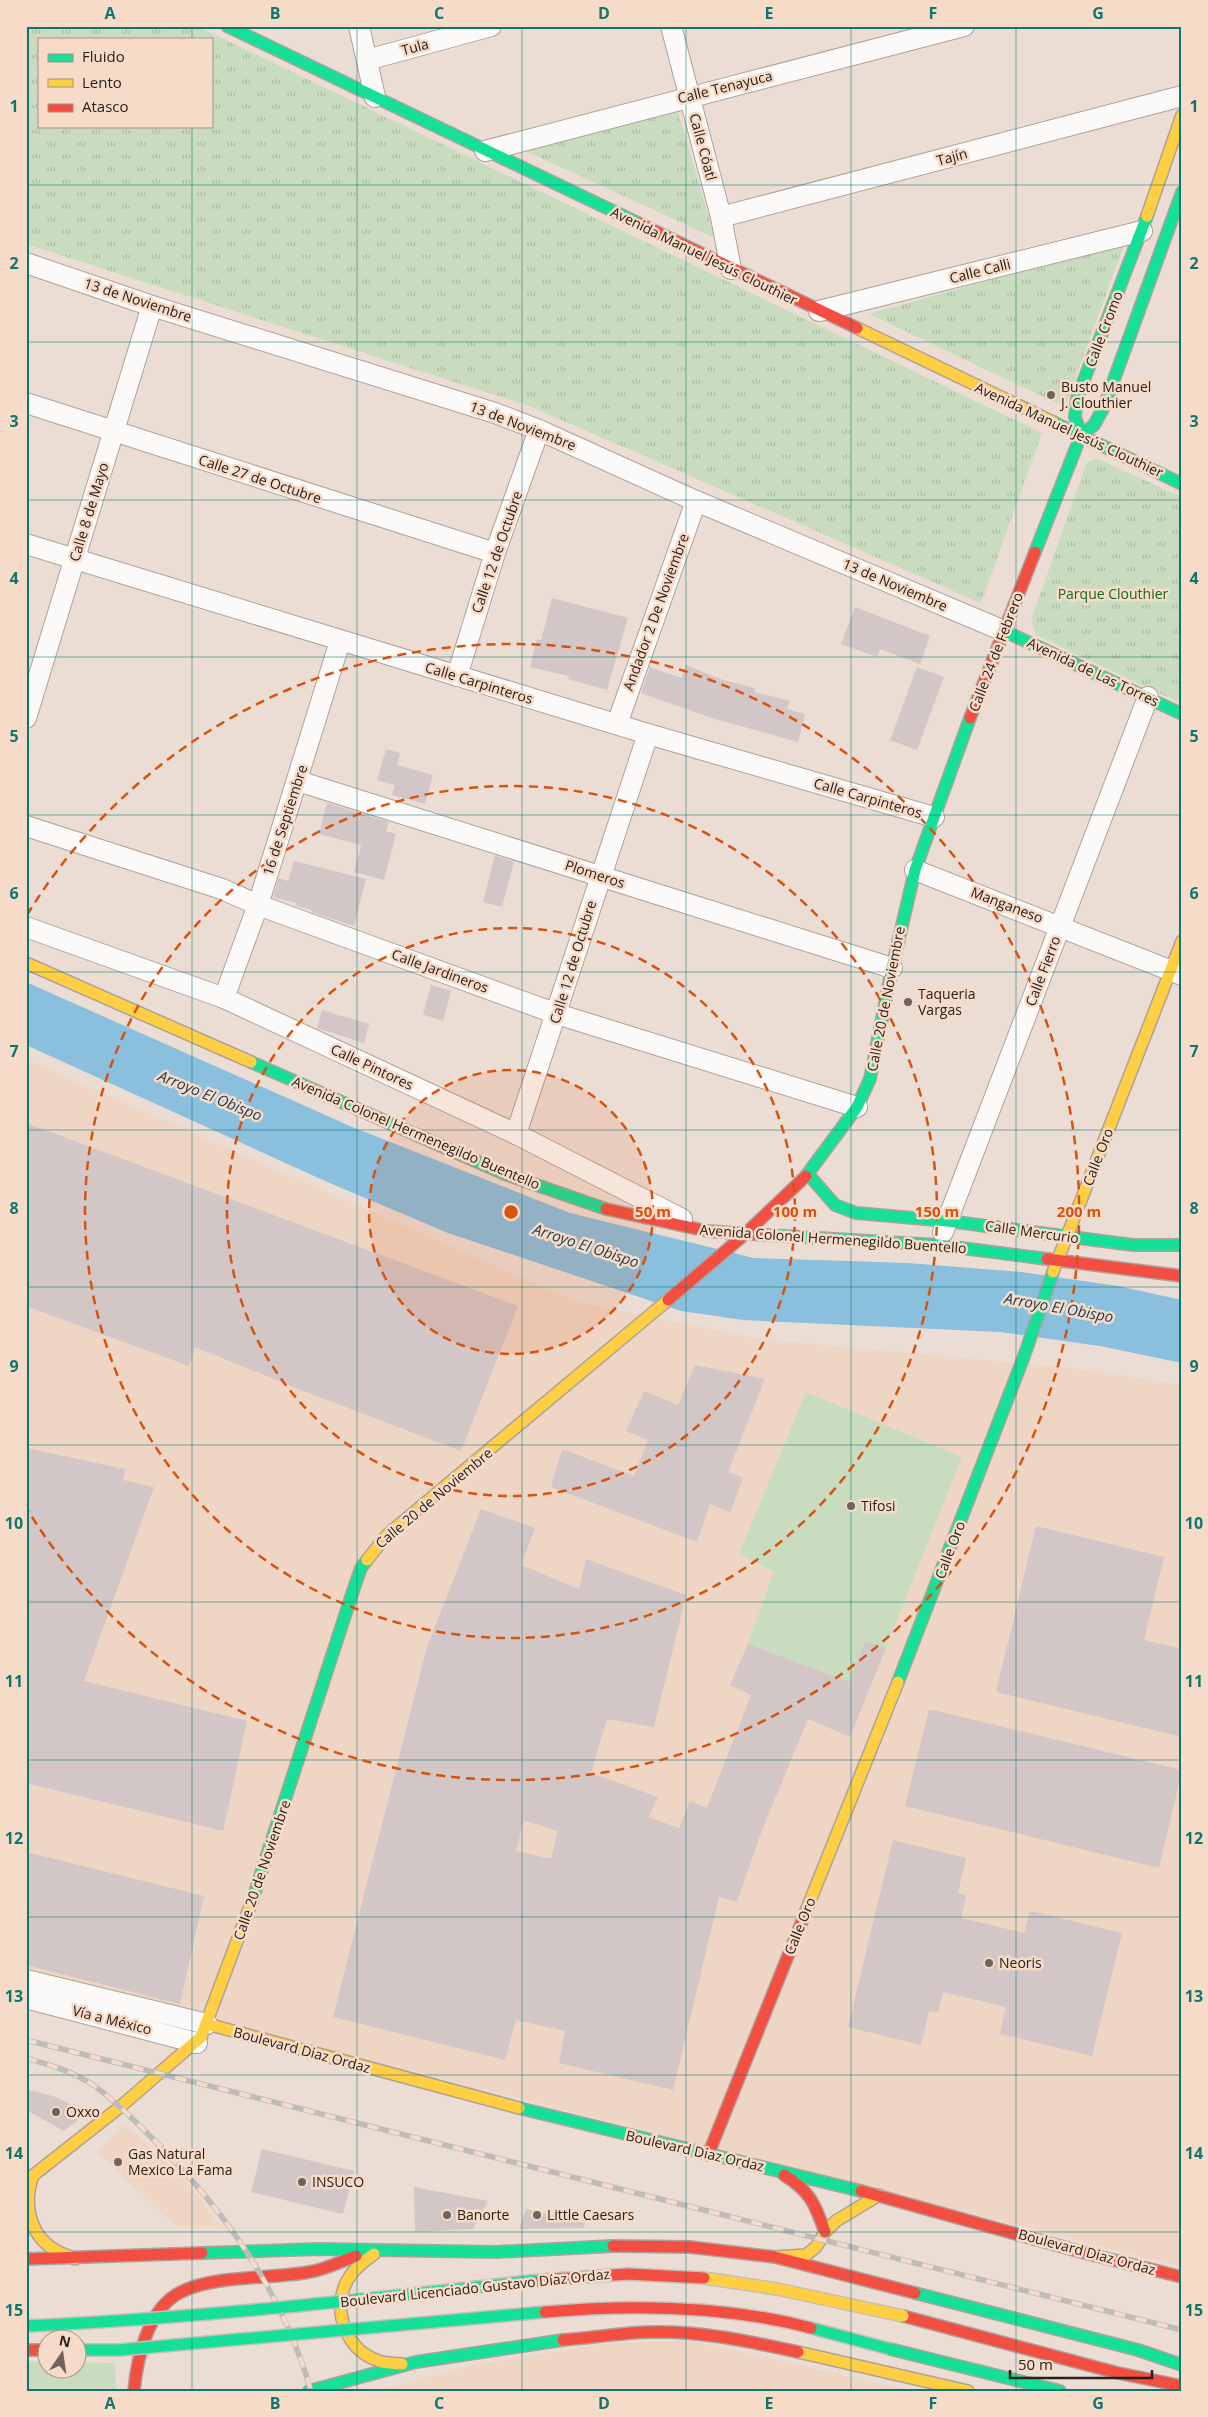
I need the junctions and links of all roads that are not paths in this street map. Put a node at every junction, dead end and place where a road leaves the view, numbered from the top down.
1 (359, 26) edge
2 (491, 26) edge
3 (671, 26) edge
4 (964, 26) edge
5 (229, 27) edge
6 (368, 60) junction
7 (689, 96) junction
8 (1182, 96) edge
9 (375, 97) junction
10 (1182, 115) edge
11 (486, 151) junction
12 (1182, 192) edge
13 (721, 218) junction
14 (1142, 230) junction
15 (26, 263) edge
16 (731, 269) junction
17 (152, 306) junction
18 (819, 311) junction
19 (26, 403) edge
20 (539, 430) junction
21 (113, 432) junction
22 (1080, 435) junction
23 (1182, 484) edge
24 (696, 501) junction
25 (26, 544) edge
26 (495, 553) junction
27 (75, 560) junction
28 (1004, 631) junction
29 (340, 640) junction
30 (457, 676) junction
31 (30, 696) edge
32 (1148, 697) junction
33 (1182, 714) edge
34 (26, 718) edge
35 (616, 724) junction
36 (648, 734) junction
37 (298, 781) junction
38 (934, 817) junction
39 (26, 826) edge
40 (915, 870) junction
41 (600, 876) junction
42 (258, 905) junction
43 (1060, 926) junction
44 (26, 927) edge
45 (1182, 941) edge
46 (26, 963) edge
47 (892, 968) junction
48 (1176, 972) edge
49 (224, 998) junction
50 (557, 1014) junction
51 (857, 1107) junction
52 (516, 1134) junction
53 (808, 1174) junction
54 (948, 1221) junction
55 (706, 1231) junction
56 (744, 1235) junction
57 (1067, 1237) junction
58 (938, 1245) junction
59 (1182, 1245) edge
60 (1132, 1257) junction
61 (1057, 1259) junction
62 (1182, 1276) edge
63 (26, 1980) edge
64 (26, 1998) edge
65 (207, 2024) junction
66 (197, 2043) junction
67 (708, 2155) junction
68 (774, 2169) junction
69 (28, 2180) edge
70 (879, 2195) junction
71 (825, 2232) junction
72 (377, 2250) junction
73 (775, 2257) junction
74 (26, 2259) edge
75 (75, 2259) junction
76 (1182, 2277) edge
77 (26, 2326) edge
78 (88, 2350) edge
79 (416, 2362) junction
80 (1182, 2365) edge
81 (1182, 2386) edge
82 (134, 2391) edge
83 (309, 2391) edge
84 (968, 2391) edge
85 (1060, 2391) edge

1 - 6 street
2 - 6 street, Tula
3 - 7 street, Calle Cóatl
4 - 7 street, Calle Tenayuca
5 - 9 street, Avenida Manuel Jesús Clouthier
6 - 9 street
7 - 11 street, Calle Tenayuca
7 - 13 street, Calle Cóatl
8 - 13 street, Tajín
9 - 11 street, Avenida Manuel Jesús Clouthier
10 - 14 street, Calle Cromo
11 - 16 street, Avenida Manuel Jesús Clouthier
12 - 22 street, Calle Cromo
13 - 16 street, Calle Cóatl
14 - 18 street, Calle Calli
14 - 22 street, Calle Cromo
15 - 17 street, 13 de Noviembre
16 - 18 street, Avenida Manuel Jesús Clouthier
17 - 20 street, 13 de Noviembre
17 - 21 street, Calle 8 de Mayo
18 - 22 street, Avenida Manuel Jesús Clouthier
19 - 21 street, Calle 27 de Octubre
20 - 24 street, 13 de Noviembre
20 - 26 street, Calle 12 de Octubre
21 - 26 street, Calle 27 de Octubre
21 - 27 street, Calle 8 de Mayo
22 - 23 street, Avenida Manuel Jesús Clouthier
22 - 28 street, Calle 24 de Febrero
24 - 28 street, 13 de Noviembre
24 - 35 street, Andador 2 De Noviembre
25 - 27 street, Calle Carpinteros
26 - 30 street, Calle 12 de Octubre
27 - 29 street, Calle Carpinteros
27 - 31 street, Calle 8 de Mayo
28 - 32 street, Avenida de Las Torres
28 - 38 street, Calle 24 de Febrero
29 - 30 street, Calle Carpinteros
29 - 37 street, 16 de Septiembre
30 - 35 street, Calle Carpinteros
31 - 34 street, Calle 8 de Mayo
32 - 33 street, Avenida de Las Torres
32 - 43 street, Calle Fierro
35 - 36 street, Calle Carpinteros
36 - 38 street, Calle Carpinteros
36 - 41 street, Calle 12 de Octubre
37 - 41 street, Plomeros
37 - 42 street, 16 de Septiembre
38 - 40 street, Calle 24 de Febrero
39 - 42 street, Calle Jardineros
40 - 43 street, Manganeso
40 - 47 street, Calle 20 de Noviembre
41 - 47 street, Plomeros
41 - 50 street, Calle 12 de Octubre
42 - 49 street, 16 de Septiembre
42 - 50 street, Calle Jardineros
43 - 48 street, Manganeso
43 - 54 street, Calle Fierro
44 - 49 street, Calle Pintores
45 - 48 street, Calle Oro
46 - 55 street, Avenida Colonel Hermenegildo Buentello
47 - 51 street, Calle 20 de Noviembre
48 - 57 street, Calle Oro
49 - 52 street, Calle Pintores
50 - 51 street, Calle Jardineros
50 - 52 street, Calle 12 de Octubre
51 - 53 street, Calle 20 de Noviembre
52 - 55 street, Calle Pintores
53 - 54 street, Calle Mercurio
53 - 56 street, Calle 20 de Noviembre
54 - 57 street, Calle Mercurio
54 - 58 street, Calle Fierro
55 - 56 street, Avenida Colonel Hermenegildo Buentello
56 - 58 street, Avenida Colonel Hermenegildo Buentello
56 - 65 street, Calle 20 de Noviembre
57 - 60 street, Calle Mercurio
57 - 61 street, Calle Oro
58 - 61 street, Avenida Colonel Hermenegildo Buentello
59 - 60 street, Calle Mercurio
60 - 61 street, Avenida Colonel Hermenegildo Buentello
60 - 62 street, Avenida Colonel Hermenegildo Buentello
61 - 67 street, Calle Oro
63 - 65 street
64 - 66 street, Vía a México
65 - 66 street, Calle 20 de Noviembre
65 - 67 street, Boulevard Diaz Ordaz
66 - 69 street, Calle 20 de Noviembre
67 - 68 street, Boulevard Diaz Ordaz
68 - 70 street, Boulevard Diaz Ordaz
68 - 71 street
69 - 75 street
70 - 71 street
70 - 76 street, Boulevard Diaz Ordaz
71 - 73 street
72 - 73 street
72 - 75 street
72 - 79 street
72 - 82 street
73 - 80 street
74 - 75 street
77 - 81 street, Boulevard Licenciado Gustavo Díaz Ordaz, bridge
78 - 85 street, Boulevard Licenciado Gustavo Díaz Ordaz, bridge
79 - 83 street
79 - 84 street

